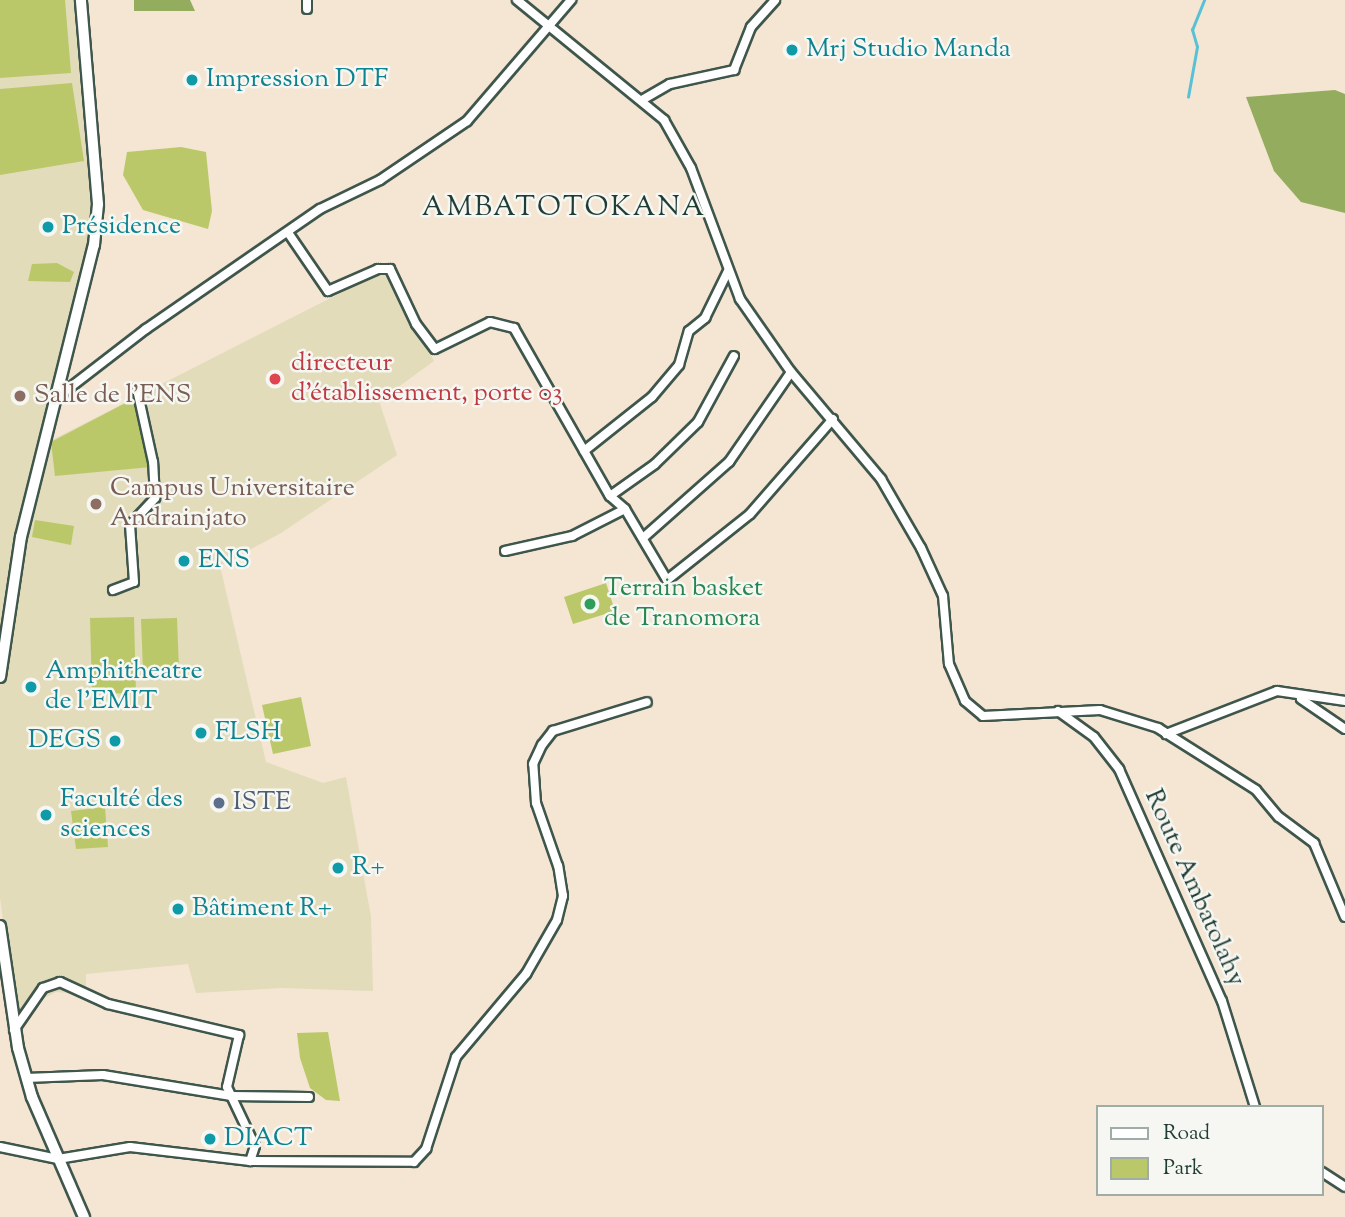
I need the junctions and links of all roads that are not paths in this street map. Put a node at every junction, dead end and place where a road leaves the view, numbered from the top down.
1 (81, 0) edge
2 (517, 0) edge
3 (570, 0) edge
4 (775, 0) edge
5 (550, 27) junction
6 (642, 100) junction
7 (289, 234) junction
8 (728, 271) junction
9 (734, 356) dead end
10 (791, 372) junction
11 (137, 389) dead end
12 (54, 400) junction
13 (833, 419) junction
14 (584, 451) junction
15 (610, 496) junction
16 (625, 509) junction
17 (643, 538) junction
18 (505, 551) dead end
19 (113, 590) dead end
20 (0, 677) edge
21 (1299, 697) junction
22 (1345, 701) edge
23 (647, 702) dead end
24 (1058, 711) junction
25 (1345, 729) edge
26 (1166, 733) junction
27 (1345, 917) edge
28 (0, 926) edge
29 (14, 1030) junction
30 (26, 1078) junction
31 (231, 1096) junction
32 (309, 1097) dead end
33 (1254, 1105) edge
34 (0, 1147) edge
35 (58, 1159) junction
36 (250, 1161) junction
37 (1324, 1173) edge
38 (1345, 1186) edge
39 (84, 1217) edge

1 - 12 street
2 - 5 street
3 - 5 street
4 - 6 street
5 - 6 street
5 - 7 street
6 - 8 street
7 - 12 street
7 - 14 street
8 - 10 street
8 - 14 street
9 - 15 street
10 - 13 street
10 - 17 street
11 - 19 street
12 - 20 street
13 - 17 street
13 - 24 street
14 - 15 street
15 - 16 street
16 - 17 street
16 - 18 street
21 - 22 street
21 - 25 street
21 - 26 street
23 - 36 street
24 - 26 street
24 - 33 street, Route Ambatolahy
26 - 27 street
28 - 29 street
29 - 30 street
29 - 31 street
30 - 31 street
30 - 35 street
31 - 32 street
31 - 36 street
34 - 35 street
35 - 36 street
35 - 39 street
37 - 38 street

